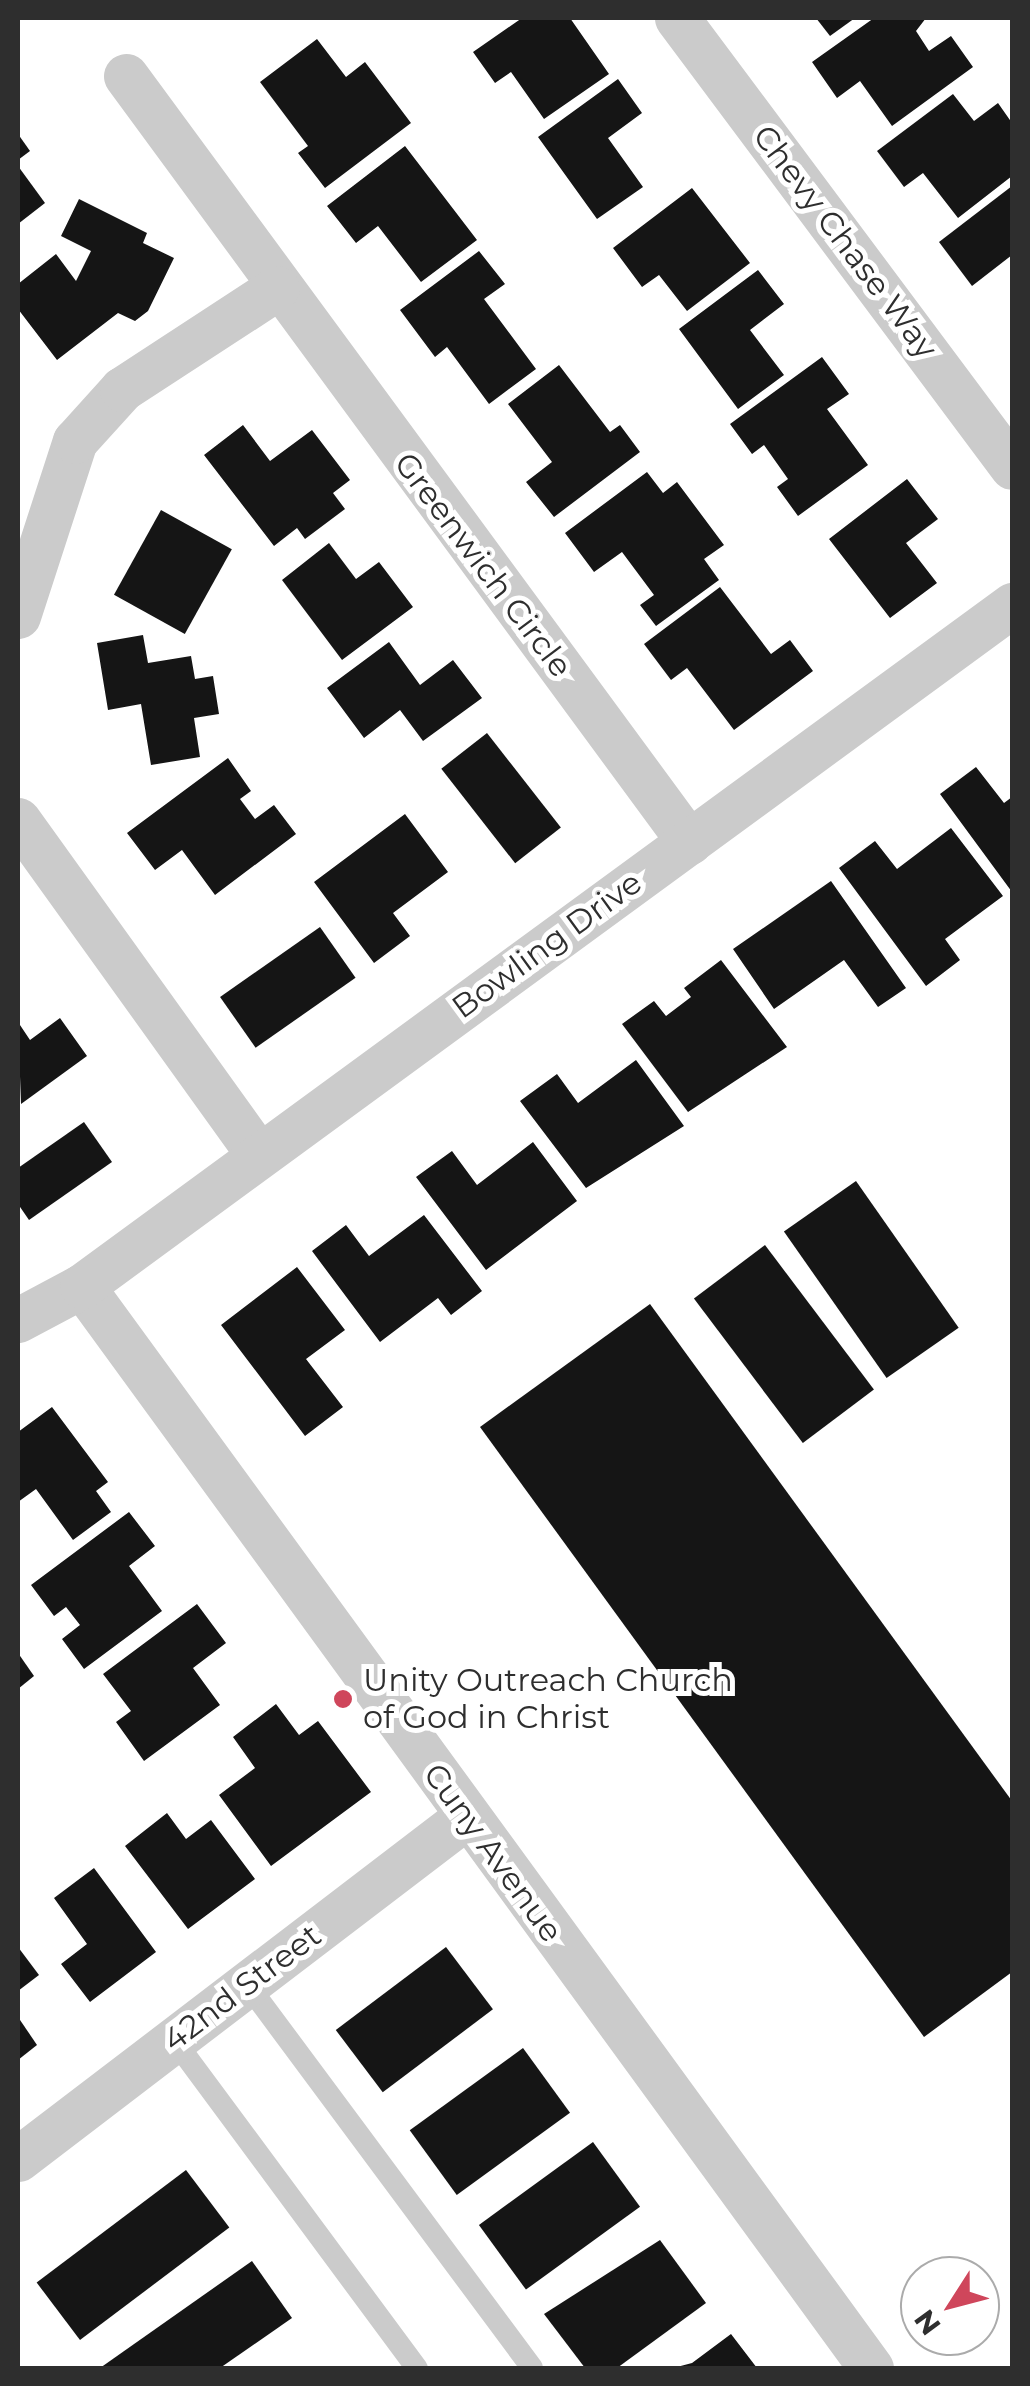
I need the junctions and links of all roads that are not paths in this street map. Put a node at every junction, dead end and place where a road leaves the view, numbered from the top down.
1 (677, 18) edge
2 (126, 76) dead end
3 (277, 288) junction
4 (1012, 466) edge
5 (1012, 606) edge
6 (18, 616) edge
7 (18, 820) edge
8 (689, 842) junction
9 (258, 1154) junction
10 (82, 1286) junction
11 (18, 1320) edge
12 (466, 1817) junction
13 (248, 1984) junction
14 (174, 2040) junction
15 (18, 2159) edge
16 (418, 2368) edge
17 (532, 2368) edge
18 (870, 2368) edge

1 - 4 street, Chevy Chase Way
2 - 3 street, Greenwich Circle
3 - 6 street
3 - 8 street, Greenwich Circle
5 - 8 street, Bowling Drive
7 - 9 street
8 - 9 street, Bowling Drive
9 - 10 street, Bowling Drive
10 - 11 street, Bowling Drive
10 - 12 street, Cuny Avenue
12 - 13 street, 42nd Street
12 - 18 street, Cuny Avenue
13 - 14 street, 42nd Street
13 - 17 lane
14 - 15 street, 42nd Street
14 - 16 lane

